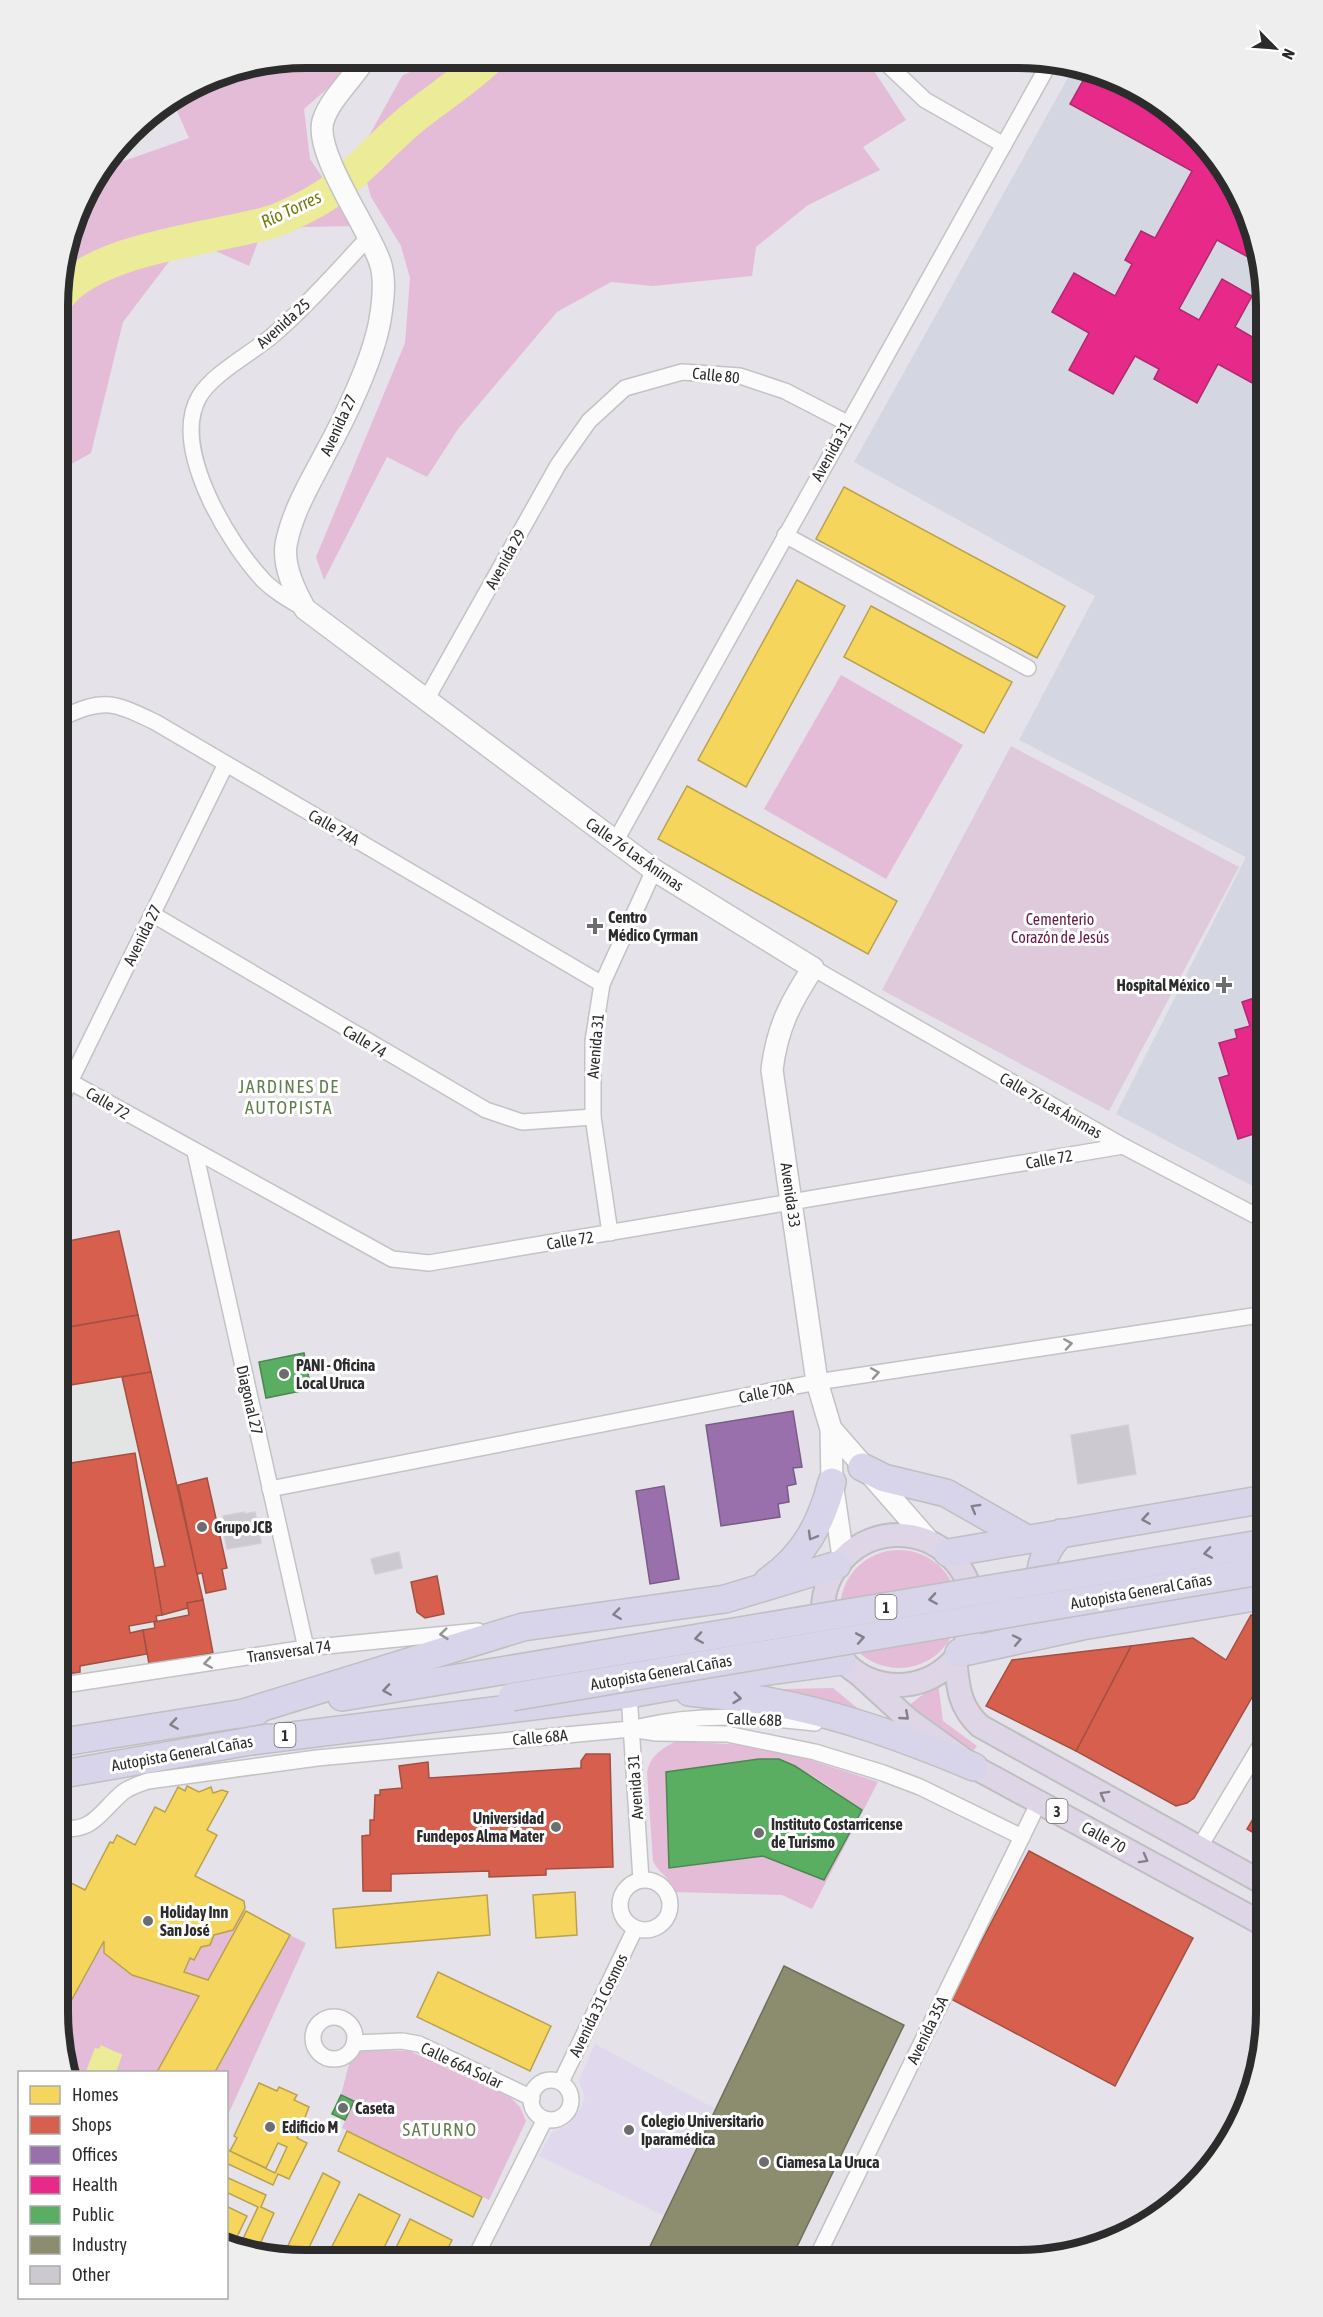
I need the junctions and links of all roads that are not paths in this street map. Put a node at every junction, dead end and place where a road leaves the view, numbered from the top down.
1 (358, 68) edge
2 (891, 68) edge
3 (1046, 70) edge
4 (1004, 145) junction
5 (368, 238) junction
6 (195, 404) joint
7 (589, 421) joint
8 (847, 423) junction
9 (785, 535) junction
10 (305, 609) junction
11 (1028, 668) dead end
12 (426, 700) junction
13 (68, 715) edge
14 (226, 764) junction
15 (615, 842) junction
16 (654, 870) junction
17 (152, 914) junction
18 (813, 968) junction
19 (602, 984) junction
20 (68, 1071) edge
21 (68, 1080) edge
22 (593, 1117) junction
23 (1123, 1146) junction
24 (195, 1152) junction
25 (792, 1203) junction
26 (1256, 1216) edge
27 (610, 1233) junction
28 (1256, 1316) edge
29 (818, 1382) junction
30 (831, 1429) junction
31 (862, 1467) junction
32 (832, 1482) junction
33 (270, 1489) junction
34 (1256, 1501) edge
35 (1061, 1533) junction
36 (1025, 1538) junction
37 (1256, 1545) edge
38 (938, 1546) junction
39 (840, 1561) junction
40 (1256, 1572) edge
41 (756, 1588) junction
42 (1256, 1597) edge
43 (725, 1599) junction
44 (1082, 1626) junction
45 (523, 1627) junction
46 (306, 1648) junction
47 (957, 1656) junction
48 (852, 1669) junction
49 (731, 1676) junction
50 (68, 1684) edge
51 (658, 1689) junction
52 (629, 1694) junction
53 (240, 1714) junction
54 (631, 1729) junction
55 (878, 1730) junction
56 (68, 1741) edge
57 (251, 1741) junction
58 (1256, 1753) edge
59 (974, 1767) junction
60 (68, 1773) edge
61 (1039, 1802) junction
62 (68, 1829) edge
63 (1022, 1837) junction
64 (1199, 1848) junction
65 (1256, 1879) edge
66 (641, 1880) junction
67 (1256, 1920) edge
68 (635, 1929) junction
69 (354, 2043) dead end
70 (561, 2082) junction
71 (532, 2098) junction
72 (545, 2119) junction
73 (479, 2250) edge
74 (820, 2250) edge

1 - 5 street, Avenida 27
2 - 4 street
3 - 4 street, Avenida 31
4 - 8 street, Avenida 31
5 - 6 street, Avenida 25
5 - 10 street, Avenida 27
6 - 10 street, Calle 76 Las Ánimas
7 - 8 street, Calle 80
7 - 12 street, Avenida 29
8 - 9 street, Avenida 31
9 - 11 street
9 - 15 street, Avenida 31
10 - 12 street, Calle 76 Las Ánimas
12 - 15 street, Calle 76 Las Ánimas
13 - 14 street, Calle 74A
14 - 17 street, Avenida 27
14 - 19 street, Calle 74A
15 - 16 street, Calle 76 Las Ánimas
16 - 18 street, Calle 76 Las Ánimas
16 - 19 street, Avenida 31
17 - 20 street, Avenida 27
17 - 22 street, Calle 74
18 - 23 street, Calle 76 Las Ánimas
18 - 25 street, Avenida 33
19 - 22 street, Avenida 31
21 - 24 street, Calle 72
22 - 27 street, Avenida 31
23 - 25 street, Calle 72
23 - 26 street, Calle 76 Las Ánimas
24 - 27 street, Calle 72
24 - 33 street, Diagonal 27
25 - 27 street, Calle 72
25 - 29 street, Avenida 33
29 -> 28 street, Calle 70A
29 - 30 street, Avenida 33
29 - 33 street, Calle 70A
30 - 31 street, Avenida 33
30 - 32 street, Avenida 33
36 -> 31 highway
31 - 38 street, Avenida 33
32 - 39 street, Avenida 33
32 -> 41 highway
33 - 46 street, Diagonal 27
34 -> 35 highway
35 - 36 highway
35 - 44 highway
36 - 38 highway
37 -> 53 highway, Autopista General Cañas / 1, bridge
38 - 39 main road
38 - 47 main road
39 - 41 highway
39 - 48 main road, 3
57 -> 40 highway, Autopista General Cañas / 1, bridge
41 - 43 highway
42 - 44 highway
43 -> 45 highway
43 - 49 highway
47 -> 44 highway
45 -> 46 street, Transversal 74
45 - 53 highway
46 -> 50 street, Transversal 74
47 - 48 main road
64 -> 47 main road, 3
48 - 49 highway
48 -> 59 main road, Calle 70 / 3
49 - 51 highway
51 - 52 highway
51 -> 55 highway
52 - 54 street, Avenida 31
52 - 57 highway
53 -> 56 highway, Autopista General Cañas / 1
54 - 55 street, Calle 68B
54 - 62 street, Calle 68A
54 - 63 street, Calle 68A
54 - 66 street, Avenida 31
55 - 59 highway
57 - 60 highway, Autopista General Cañas / 1
58 - 64 street
59 - 61 main road, Calle 70 / 3
61 - 63 street, Avenida 35A
61 -> 67 main road, Calle 70 / 3
63 - 74 street, Avenida 35A
64 - 65 main road, 3
66 - 68 street
66 - 68 street
68 - 70 street, Avenida 31 Cosmos
69 - 71 street, Calle 66A Solar
70 - 71 street
70 - 72 street
71 - 72 street
72 - 73 street

